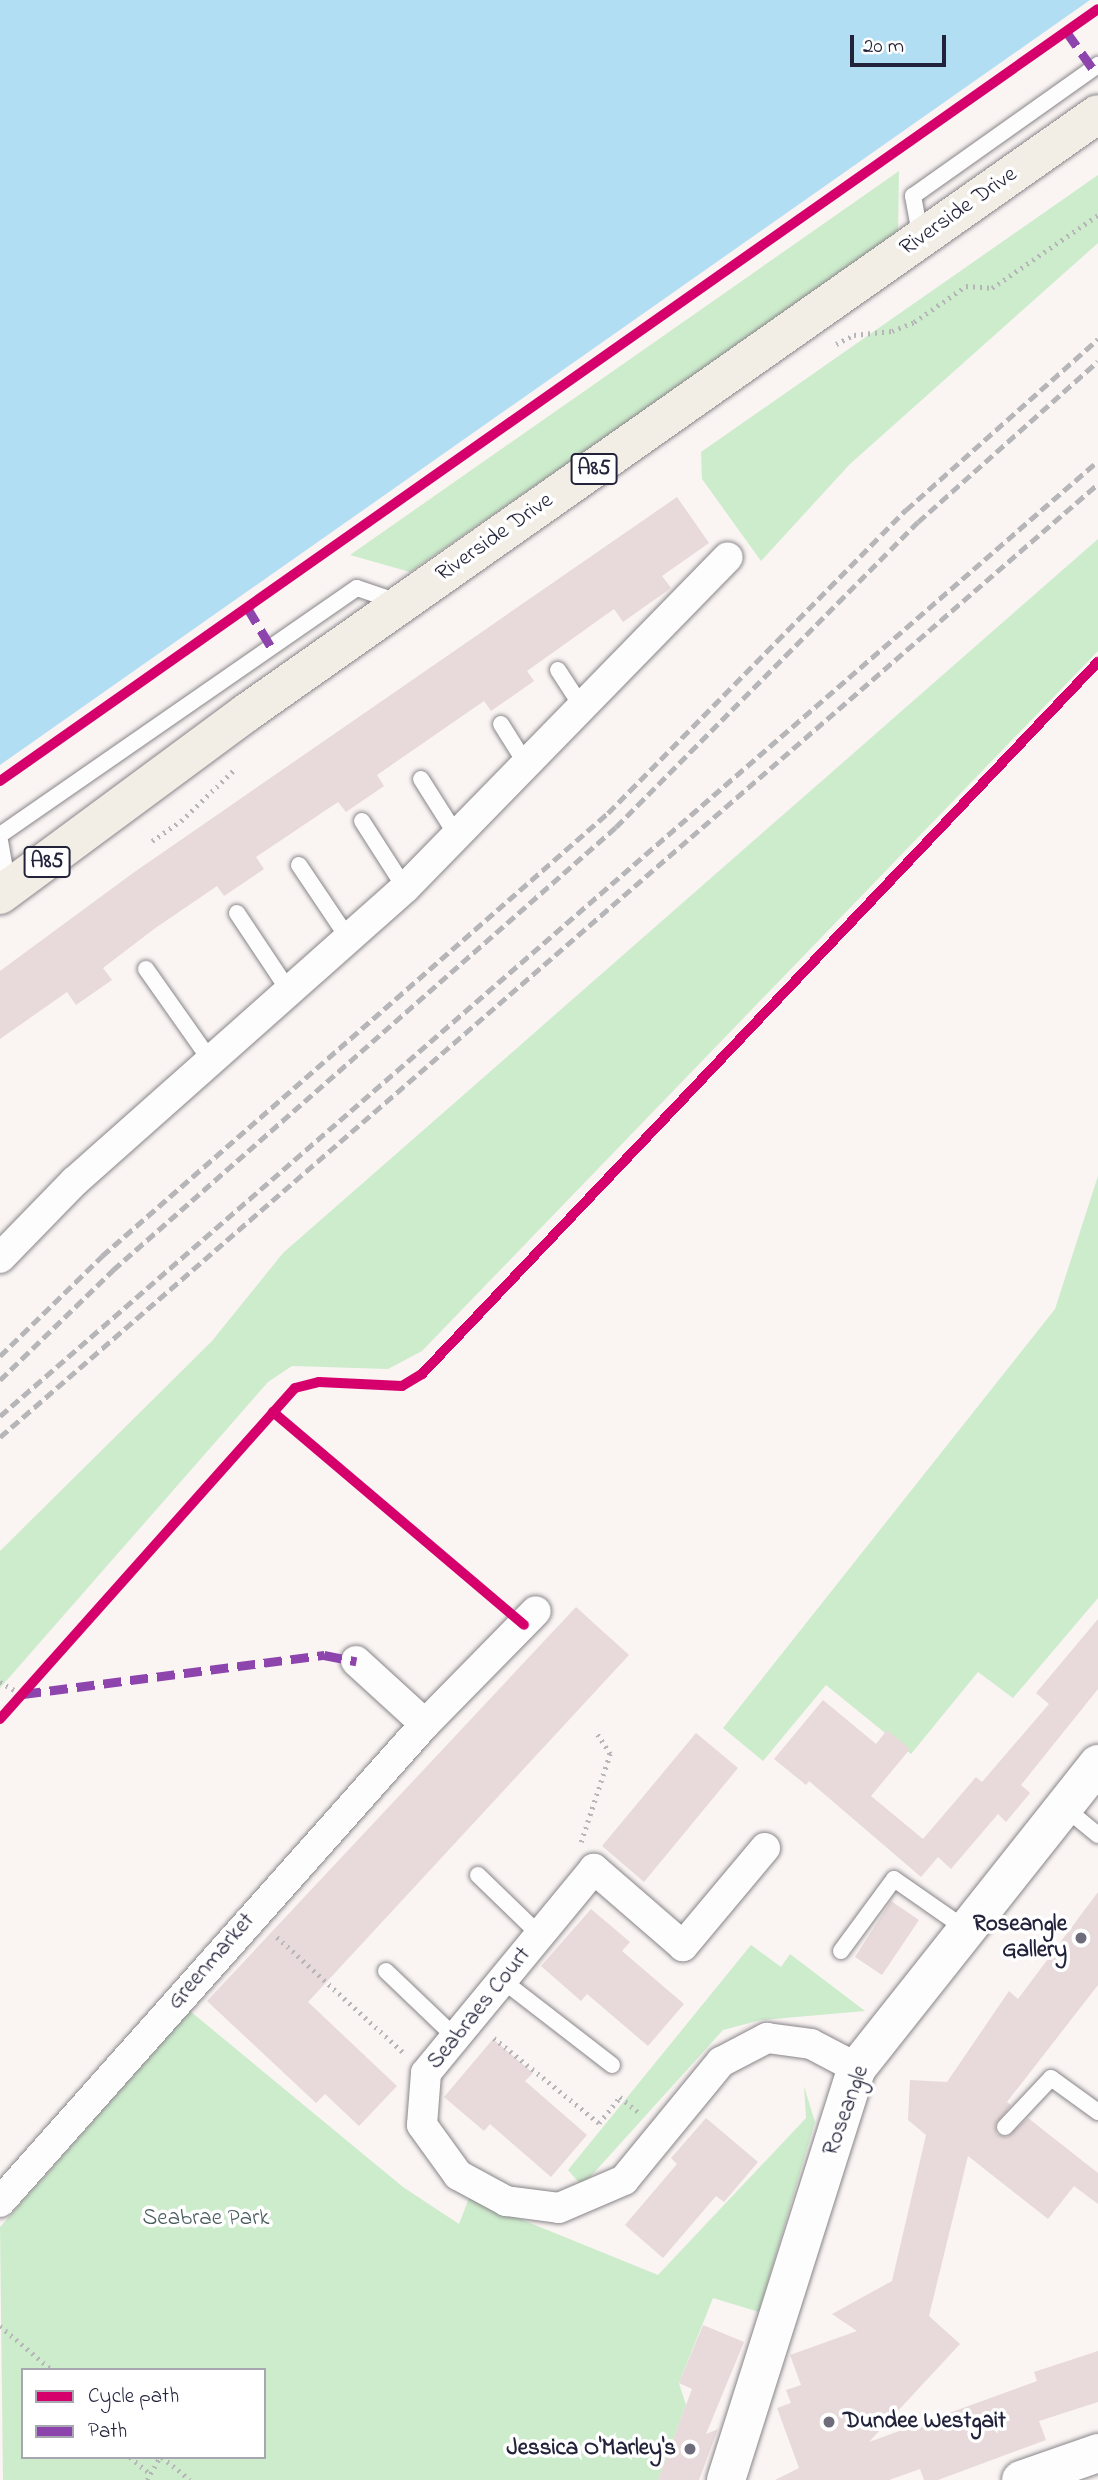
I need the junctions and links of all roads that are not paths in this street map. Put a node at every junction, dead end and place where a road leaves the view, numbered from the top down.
1 (1098, 65) edge
2 (1098, 114) edge
3 (921, 239) junction
4 (728, 557) dead end
5 (402, 603) junction
6 (558, 670) dead end
7 (582, 708) junction
8 (501, 724) dead end
9 (526, 764) junction
10 (421, 779) dead end
11 (362, 821) dead end
12 (0, 835) edge
13 (457, 836) junction
14 (0, 841) edge
15 (299, 865) dead end
16 (405, 888) junction
17 (4, 892) edge
18 (237, 913) dead end
19 (348, 938) junction
20 (146, 969) dead end
21 (289, 991) junction
22 (211, 1060) junction
23 (0, 1258) edge
24 (530, 1618) road end
25 (356, 1661) dead end
26 (425, 1724) junction
27 (1098, 1764) edge
28 (1064, 1807) junction
29 (1098, 1835) edge
30 (765, 1849) dead end
31 (478, 1875) dead end
32 (967, 1930) junction
33 (540, 1935) junction
34 (841, 1951) dead end
35 (386, 1971) dead end
36 (502, 1980) junction
37 (463, 2028) junction
38 (612, 2064) dead end
39 (857, 2068) junction
40 (1098, 2112) edge
41 (1005, 2127) dead end
42 (0, 2202) edge
43 (1098, 2453) edge
44 (726, 2480) edge
45 (1021, 2480) edge

1 - 3 lane
2 - 3 main road, Riverside Drive / A85
3 - 5 main road, Riverside Drive / A85
4 - 7 street
5 - 12 lane
5 - 17 main road, Riverside Drive / A85
6 - 7 lane
7 - 9 street
8 - 9 lane
9 - 13 street
10 - 13 lane
11 - 16 lane
13 - 16 street
14 - 17 lane
15 - 19 lane
16 - 19 street
18 - 21 lane
19 - 21 street
20 - 22 lane
21 - 22 street
22 - 23 street
24 - 26 street, Greenmarket
25 - 26 street
26 - 42 street, Greenmarket
27 - 28 street, Roseangle
28 - 29 lane
28 - 32 street, Roseangle
30 - 33 street, Seabraes Court
31 - 33 lane
32 - 34 lane
32 - 39 street, Roseangle
33 - 36 street, Seabraes Court
35 - 37 lane
36 - 37 street, Seabraes Court
36 - 38 lane
37 - 39 street, Seabraes Court
39 - 44 street, Roseangle
40 - 41 lane
43 - 45 street

